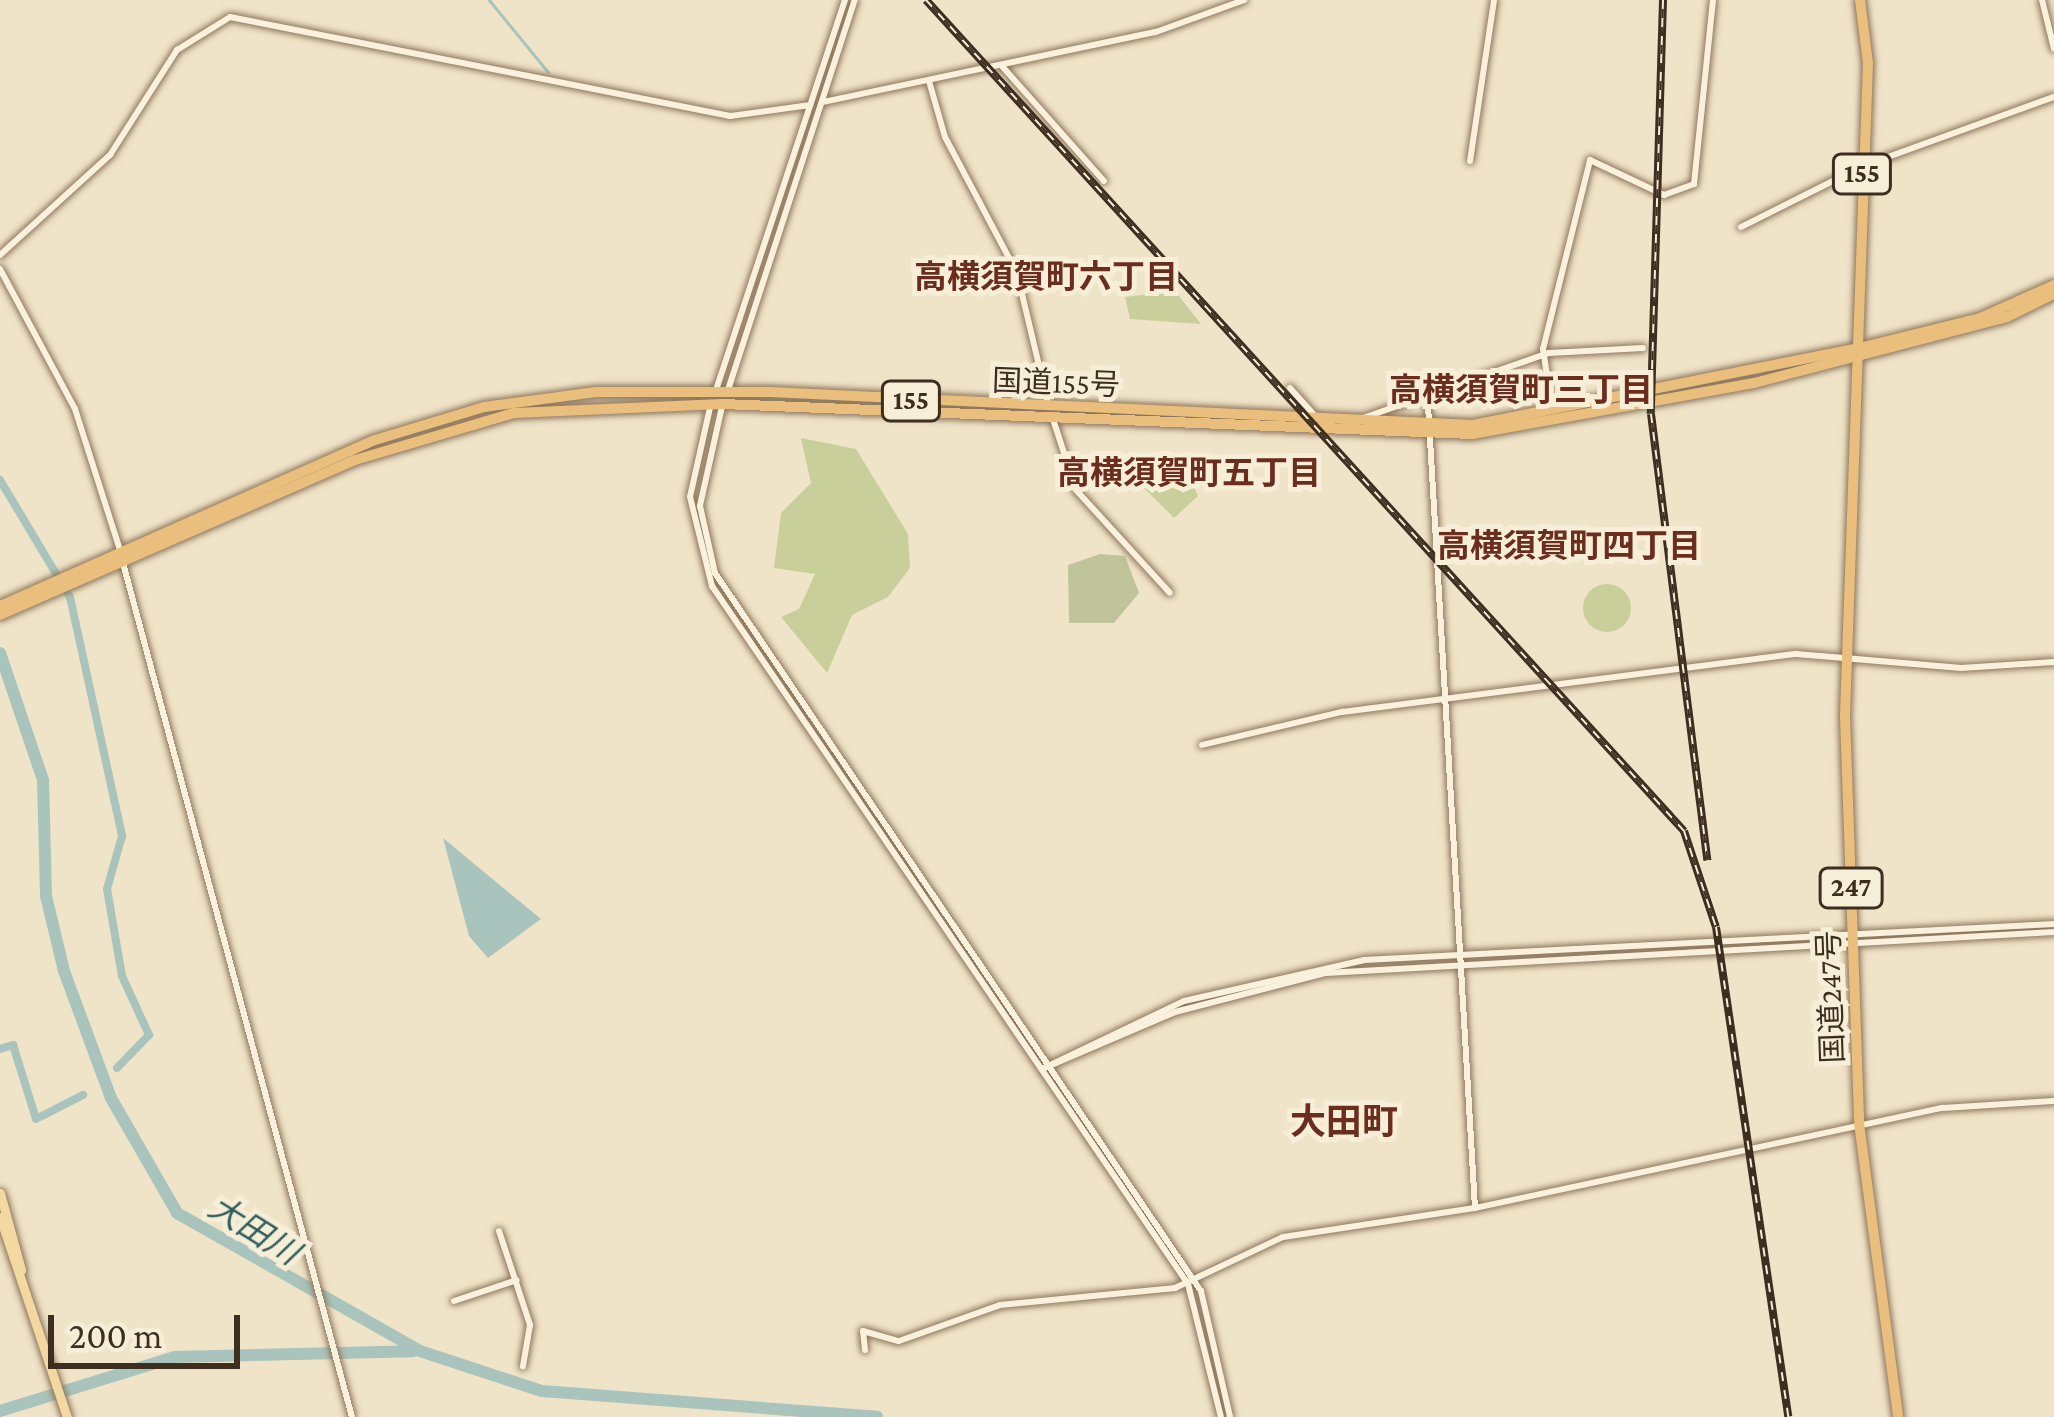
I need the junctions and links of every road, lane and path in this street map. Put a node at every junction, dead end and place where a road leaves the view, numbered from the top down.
1 (845, 0) edge
2 (855, 0) edge
3 (1244, 0) edge
4 (1495, 0) edge
5 (1713, 0) edge
6 (1860, 0) edge
7 (2042, 0) edge
8 (2054, 49) edge
9 (1001, 65) junction
10 (929, 81) junction
11 (2054, 97) edge
12 (821, 103) junction
13 (811, 105) junction
14 (1470, 160) dead end
15 (1863, 166) junction
16 (1105, 181) dead end
17 (1741, 226) dead end
18 (0, 255) edge
19 (0, 269) edge
20 (2054, 290) edge
21 (1643, 348) dead end
22 (1855, 353) junction
23 (1543, 355) junction
24 (1290, 388) dead end
25 (1427, 388) junction
26 (719, 398) junction
27 (1051, 413) junction
28 (1553, 413) junction
29 (1319, 420) junction
30 (1364, 424) junction
31 (1431, 432) junction
32 (122, 557) junction
33 (1170, 593) dead end
34 (0, 606) edge
35 (0, 615) edge
36 (1845, 651) junction
37 (2054, 662) edge
38 (1447, 698) junction
39 (1202, 745) dead end
40 (2054, 928) edge
41 (1852, 938) junction
42 (1462, 953) junction
43 (1462, 963) junction
44 (1050, 1064) junction
45 (1042, 1069) junction
46 (2054, 1101) edge
47 (1859, 1123) junction
48 (0, 1193) edge
49 (1475, 1208) junction
50 (0, 1216) edge
51 (500, 1231) dead end
52 (20, 1270) junction
53 (517, 1280) junction
54 (1191, 1282) junction
55 (454, 1301) dead end
56 (865, 1350) dead end
57 (523, 1366) dead end
58 (67, 1417) edge
59 (352, 1417) edge
60 (1220, 1417) edge
61 (1231, 1417) edge
62 (1898, 1417) edge

1 - 13 street
2 - 12 street
3 - 9 street
4 - 14 street
5 - 23 street
6 - 15 highway, 155
7 - 8 street
9 - 10 street
9 - 16 street
10 - 12 street
10 - 27 street
11 - 15 street
12 - 13 street
12 - 26 street
13 - 18 street
13 - 26 street
15 - 17 street
15 - 22 highway, 155
19 - 32 street
20 - 22 highway, 国道155号 / 155
21 - 23 street
22 - 28 highway, 国道155号 / 155
22 - 31 highway, 国道155号 / 155
22 - 36 highway, 国道247号 / 247
23 - 25 street
23 - 28 street
24 - 29 street
25 - 30 street
25 - 31 street
26 - 27 highway, 国道155号 / 155
26 - 32 highway, 国道155号 / 155
26 - 44 street
26 - 45 street
27 - 29 highway, 国道155号 / 155
27 - 31 highway, 国道155号 / 155
27 - 33 street
28 - 31 highway, 国道155号 / 155
29 - 30 highway, 国道155号 / 155
30 - 31 highway, 国道155号 / 155
31 - 38 street
32 - 34 highway, 国道155号 / 155
32 - 35 highway, 国道155号 / 155
32 - 59 street
36 - 37 street
36 - 38 street
36 - 41 highway, 国道247号 / 247
38 - 39 street
38 - 42 street
40 - 41 street
41 - 42 street
41 - 43 street
41 - 47 highway, 国道247号 / 247
42 - 43 street
42 - 44 street
43 - 44 street
43 - 49 street
44 - 45 street
44 - 54 street
45 - 54 street
46 - 47 street
47 - 49 street
47 - 62 highway, 国道247号 / 247
48 - 52 main road
49 - 54 street
50 - 52 main road
51 - 53 street
52 - 58 main road
53 - 55 street
53 - 57 street
54 - 56 street
54 - 60 street
54 - 61 street

